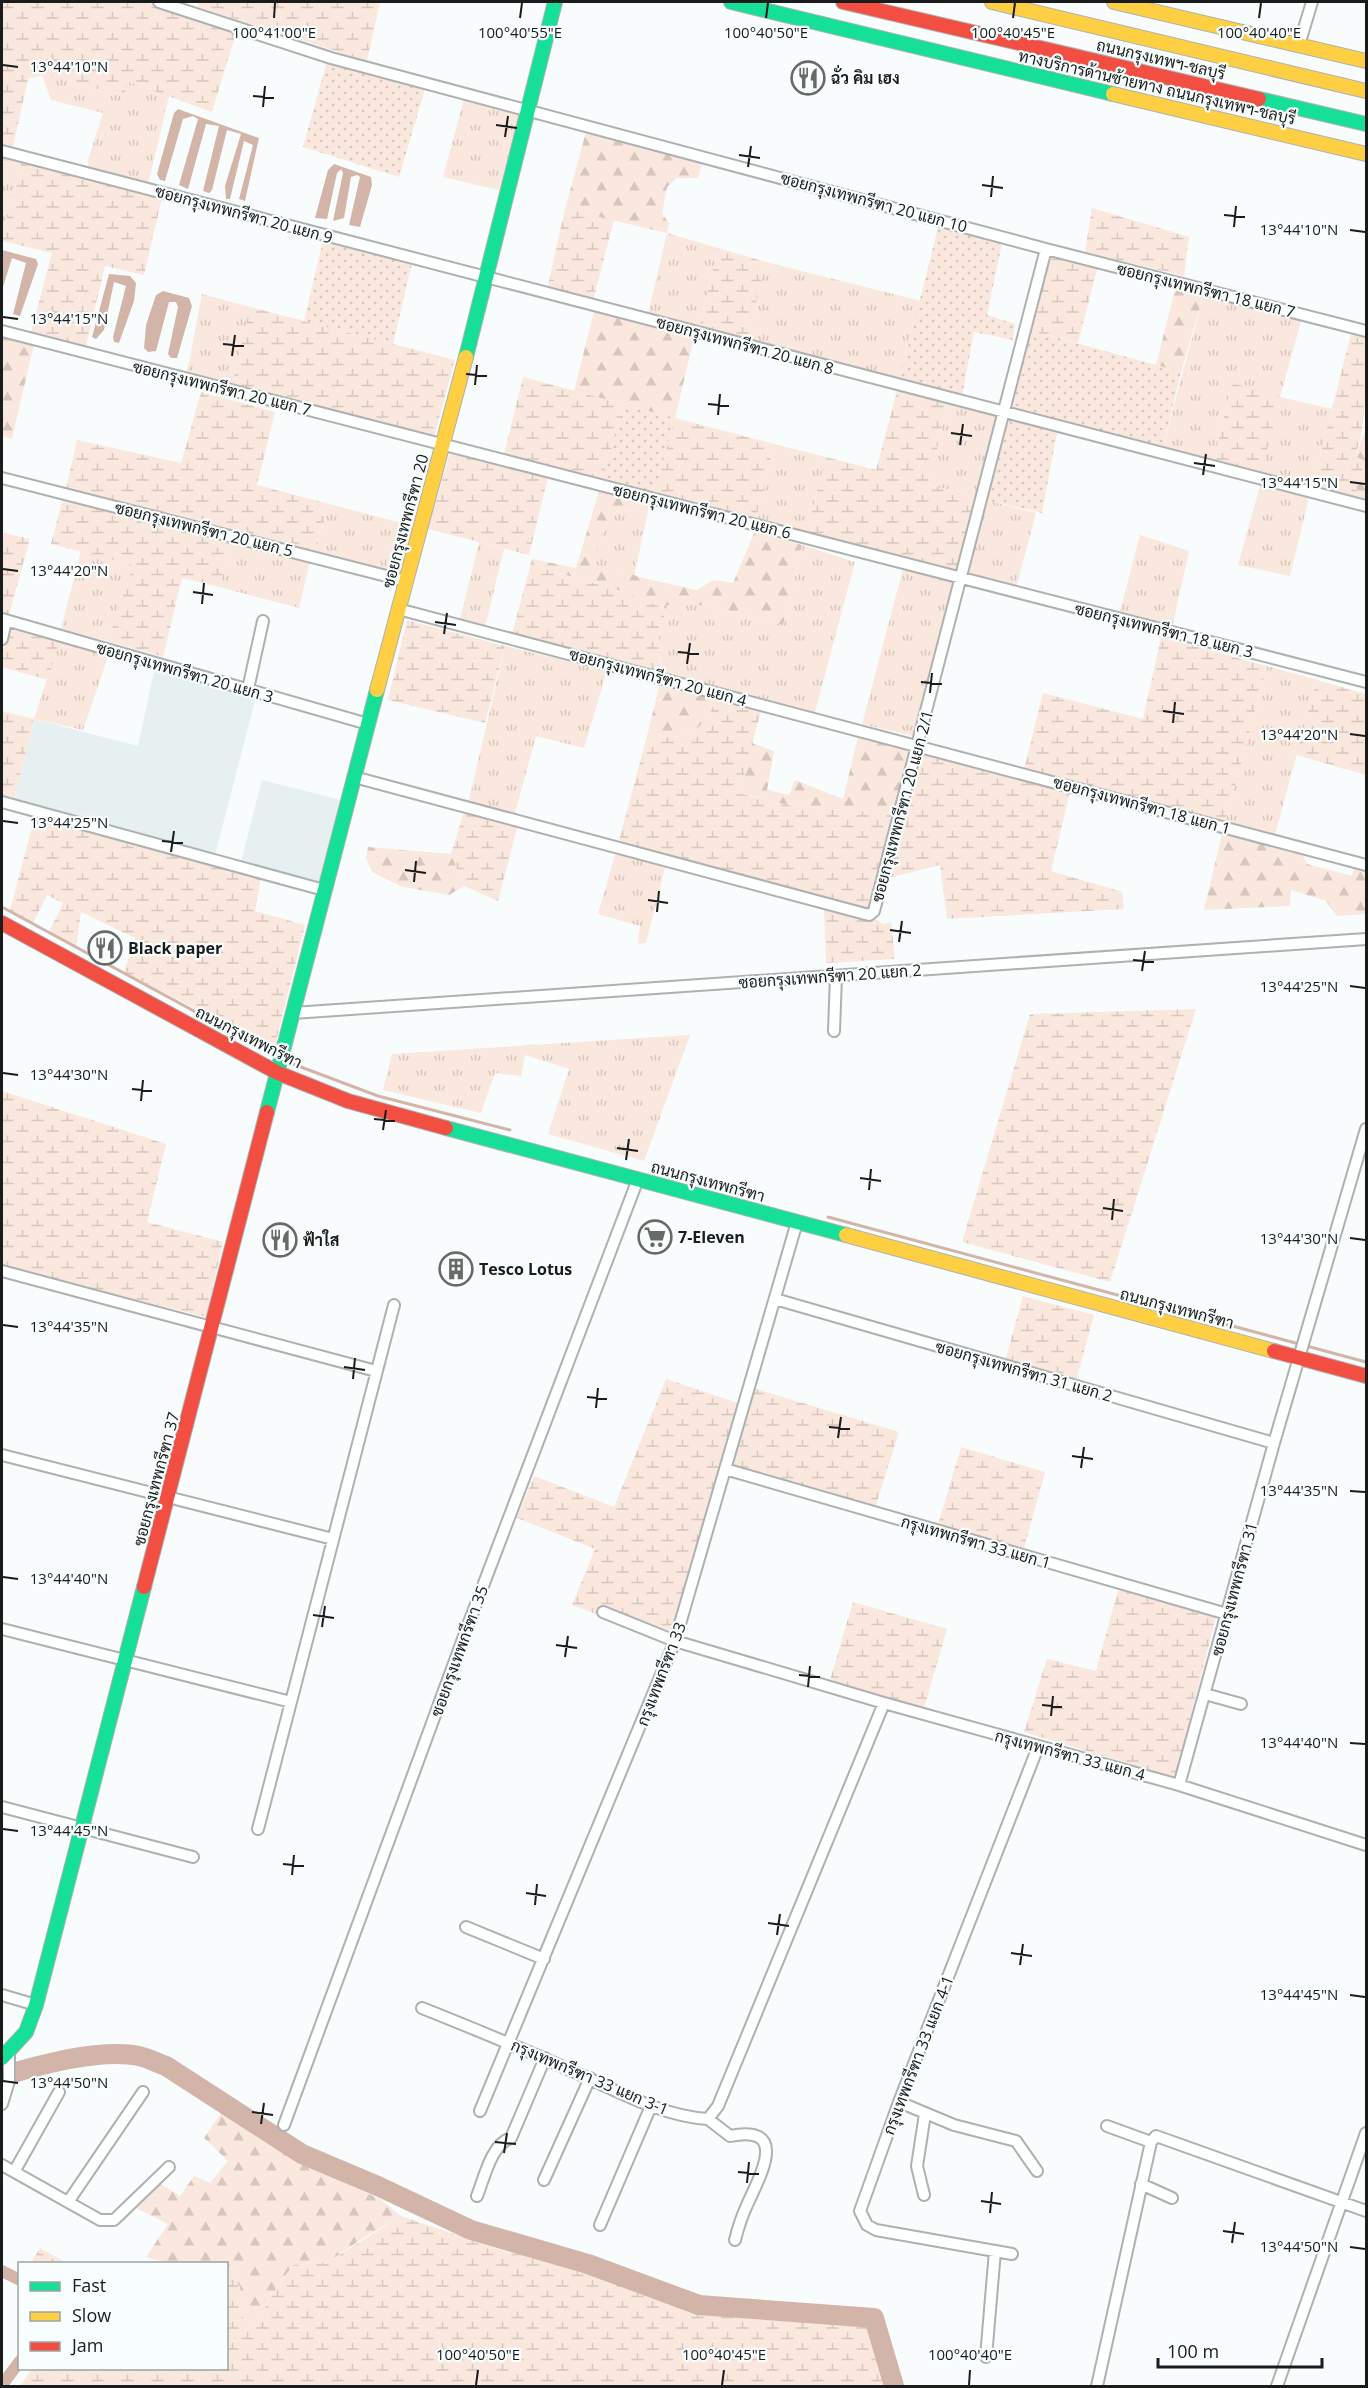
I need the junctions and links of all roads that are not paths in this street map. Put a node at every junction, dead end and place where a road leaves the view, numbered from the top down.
1 (159, 2) edge
2 (555, 2) edge
3 (731, 2) edge
4 (843, 2) edge
5 (992, 2) edge
6 (1114, 2) edge
7 (1312, 2) edge
8 (1299, 45) junction
9 (1366, 61) edge
10 (1366, 91) edge
11 (528, 110) junction
12 (1366, 124) edge
13 (2, 151) edge
14 (1366, 154) edge
15 (1046, 249) junction
16 (487, 278) junction
17 (2, 331) edge
18 (1366, 331) edge
19 (1004, 412) junction
20 (443, 445) junction
21 (2, 478) edge
22 (1366, 506) edge
23 (960, 578) junction
24 (406, 581) junction
25 (398, 609) junction
26 (4, 620) edge
27 (263, 621) dead end
28 (2, 639) edge
29 (1366, 682) edge
30 (248, 689) junction
31 (368, 724) junction
32 (918, 746) junction
33 (354, 777) junction
34 (2, 802) edge
35 (1366, 865) edge
36 (324, 890) junction
37 (2, 923) edge
38 (1366, 939) edge
39 (836, 976) junction
40 (293, 1013) junction
41 (834, 1031) dead end
42 (279, 1068) junction
43 (1366, 1130) edge
44 (638, 1179) junction
45 (797, 1222) junction
46 (2, 1271) edge
47 (775, 1299) junction
48 (394, 1305) dead end
49 (213, 1326) junction
50 (1302, 1349) junction
51 (376, 1371) junction
52 (1366, 1376) edge
53 (1274, 1443) junction
54 (2, 1455) edge
55 (725, 1469) junction
56 (170, 1496) junction
57 (333, 1539) junction
58 (603, 1612) dead end
59 (1227, 1614) junction
60 (2, 1629) edge
61 (675, 1641) junction
62 (124, 1661) junction
63 (1205, 1694) junction
64 (291, 1702) junction
65 (884, 1703) junction
66 (1241, 1704) dead end
67 (1038, 1747) junction
68 (1179, 1785) junction
69 (2, 1807) edge
70 (82, 1829) junction
71 (258, 1829) dead end
72 (1366, 1845) edge
73 (193, 1857) dead end
74 (466, 1927) dead end
75 (544, 1959) junction
76 (2, 1995) edge
77 (36, 2005) junction
78 (422, 2008) dead end
79 (510, 2043) junction
80 (545, 2058) junction
81 (7, 2060) edge
82 (590, 2078) junction
83 (59, 2092) dead end
84 (143, 2092) dead end
85 (899, 2102) junction
86 (2, 2104) edge
87 (651, 2106) junction
88 (480, 2111) dead end
89 (925, 2114) junction
90 (708, 2119) junction
91 (284, 2125) dead end
92 (1107, 2126) dead end
93 (1366, 2133) edge
94 (1151, 2142) junction
95 (2, 2165) edge
96 (169, 2167) dead end
97 (1037, 2171) dead end
98 (14, 2172) junction
99 (544, 2180) dead end
100 (1141, 2184) junction
101 (924, 2195) dead end
102 (477, 2196) dead end
103 (1172, 2198) dead end
104 (68, 2202) junction
105 (1343, 2204) junction
106 (1366, 2211) edge
107 (600, 2225) dead end
108 (735, 2240) dead end
109 (995, 2251) junction
110 (1012, 2254) dead end
111 (986, 2356) dead end
112 (1096, 2386) edge
113 (1277, 2386) edge

1 - 11 street, ซอยกรุงเทพกรีฑา 20 แยก 10
2 - 11 main road, ซอยกรุงเทพกรีฑา 20
3 - 14 main road, ทางบริการด้านซ้ายทาง ถนนกรุงเทพฯ-ชลบุรี
4 - 12 main road, ถนนกรุงเทพฯ-ชลบุรี
5 - 10 main road, ถนนกรุงเทพฯ-ชลบุรี
6 - 8 main road
7 - 8 street
8 - 9 main road
11 - 15 street, ซอยกรุงเทพกรีฑา 20 แยก 10
11 - 16 main road, ซอยกรุงเทพกรีฑา 20
13 - 16 street, ซอยกรุงเทพกรีฑา 20 แยก 9
15 - 18 street, ซอยกรุงเทพกรีฑา 18 แยก 7
15 - 19 street, ซอยกรุงเทพกรีฑา 20 แยก 2/1
16 - 19 street, ซอยกรุงเทพกรีฑา 20 แยก 8
16 - 20 main road, ซอยกรุงเทพกรีฑา 20
17 - 20 street, ซอยกรุงเทพกรีฑา 20 แยก 7
19 - 22 street, ซอยกรุงเทพกรีฑา 20 แยก 8
19 - 23 street, ซอยกรุงเทพกรีฑา 20 แยก 2/1
20 - 23 street, ซอยกรุงเทพกรีฑา 20 แยก 6
20 - 24 main road, ซอยกรุงเทพกรีฑา 20
21 - 24 street, ซอยกรุงเทพกรีฑา 20 แยก 5
23 - 29 street, ซอยกรุงเทพกรีฑา 18 แยก 3
23 - 32 street, ซอยกรุงเทพกรีฑา 20 แยก 2/1
24 - 25 main road, ซอยกรุงเทพกรีฑา 20
25 - 31 main road, ซอยกรุงเทพกรีฑา 20
25 - 32 street, ซอยกรุงเทพกรีฑา 20 แยก 4
26 - 28 street
26 - 30 street, ซอยกรุงเทพกรีฑา 20 แยก 3
27 - 30 street
30 - 31 street, ซอยกรุงเทพกรีฑา 20 แยก 3
31 - 33 main road, ซอยกรุงเทพกรีฑา 20
32 - 33 street, ซอยกรุงเทพกรีฑา 20 แยก 2/1
32 - 35 street, ซอยกรุงเทพกรีฑา 18 แยก 1
33 - 36 main road, ซอยกรุงเทพกรีฑา 20
34 - 36 street
36 - 40 main road, ซอยกรุงเทพกรีฑา 20
37 - 42 main road, ถนนกรุงเทพกรีฑา
38 - 39 street, ซอยกรุงเทพกรีฑา 20 แยก 2
39 - 40 street, ซอยกรุงเทพกรีฑา 20 แยก 2
39 - 41 street
40 - 42 main road, ซอยกรุงเทพกรีฑา 20
42 - 44 main road, ถนนกรุงเทพกรีฑา
42 - 49 main road, ซอยกรุงเทพกรีฑา 37
43 - 50 street, ซอยกรุงเทพกรีฑา 31
44 - 45 main road, ถนนกรุงเทพกรีฑา
44 - 91 street, ซอยกรุงเทพกรีฑา 35
45 - 47 street, กรุงเทพกรีฑา 33
45 - 50 main road, ถนนกรุงเทพกรีฑา
46 - 49 street
47 - 53 street, ซอยกรุงเทพกรีฑา 31 แยก 2
47 - 55 street, กรุงเทพกรีฑา 33
48 - 51 street
49 - 51 street
49 - 56 main road, ซอยกรุงเทพกรีฑา 37
50 - 52 main road, ถนนกรุงเทพกรีฑา
50 - 53 street, ซอยกรุงเทพกรีฑา 31
51 - 57 street
53 - 59 street, ซอยกรุงเทพกรีฑา 31
54 - 56 street
55 - 59 street, กรุงเทพกรีฑา 33 แยก 1
55 - 61 street, กรุงเทพกรีฑา 33
56 - 57 street
56 - 62 main road, ซอยกรุงเทพกรีฑา 37
57 - 64 street
58 - 61 street, กรุงเทพกรีฑา 33 แยก 4
59 - 63 street, ซอยกรุงเทพกรีฑา 31
60 - 62 street
61 - 65 street, กรุงเทพกรีฑา 33 แยก 4
61 - 75 street, กรุงเทพกรีฑา 33
62 - 64 street
62 - 70 main road, ซอยกรุงเทพกรีฑา 37
63 - 66 street
63 - 68 street, ซอยกรุงเทพกรีฑา 31
64 - 71 street
65 - 67 street, กรุงเทพกรีฑา 33 แยก 4
65 - 90 street
67 - 68 street, กรุงเทพกรีฑา 33 แยก 4
67 - 85 street, กรุงเทพกรีฑา 33 แยก 4-1
68 - 72 street, กรุงเทพกรีฑา 33 แยก 4
69 - 70 street
70 - 73 street
70 - 77 main road, ซอยกรุงเทพกรีฑา 37
74 - 75 street
75 - 79 street, กรุงเทพกรีฑา 33
76 - 77 street
77 - 81 main road, ซอยกรุงเทพกรีฑา 37
78 - 79 street, กรุงเทพกรีฑา 33 แยก 3-1
79 - 80 street, กรุงเทพกรีฑา 33 แยก 3-1
79 - 88 street, กรุงเทพกรีฑา 33
80 - 82 street, กรุงเทพกรีฑา 33 แยก 3-1
80 - 102 street
81 - 86 street
82 - 87 street, กรุงเทพกรีฑา 33 แยก 3-1
82 - 99 street
83 - 98 street
84 - 104 street
85 - 89 street
85 - 109 street, กรุงเทพกรีฑา 33 แยก 4-1
87 - 90 street, กรุงเทพกรีฑา 33 แยก 3-1
87 - 107 street
89 - 97 street
89 - 101 street
90 - 108 street
92 - 94 street
93 - 105 street
94 - 100 street
94 - 105 street
95 - 98 street
96 - 104 street
98 - 104 street
100 - 103 street
100 - 112 street
105 - 106 street
105 - 113 street
109 - 110 street, กรุงเทพกรีฑา 33 แยก 4-1
109 - 111 street

